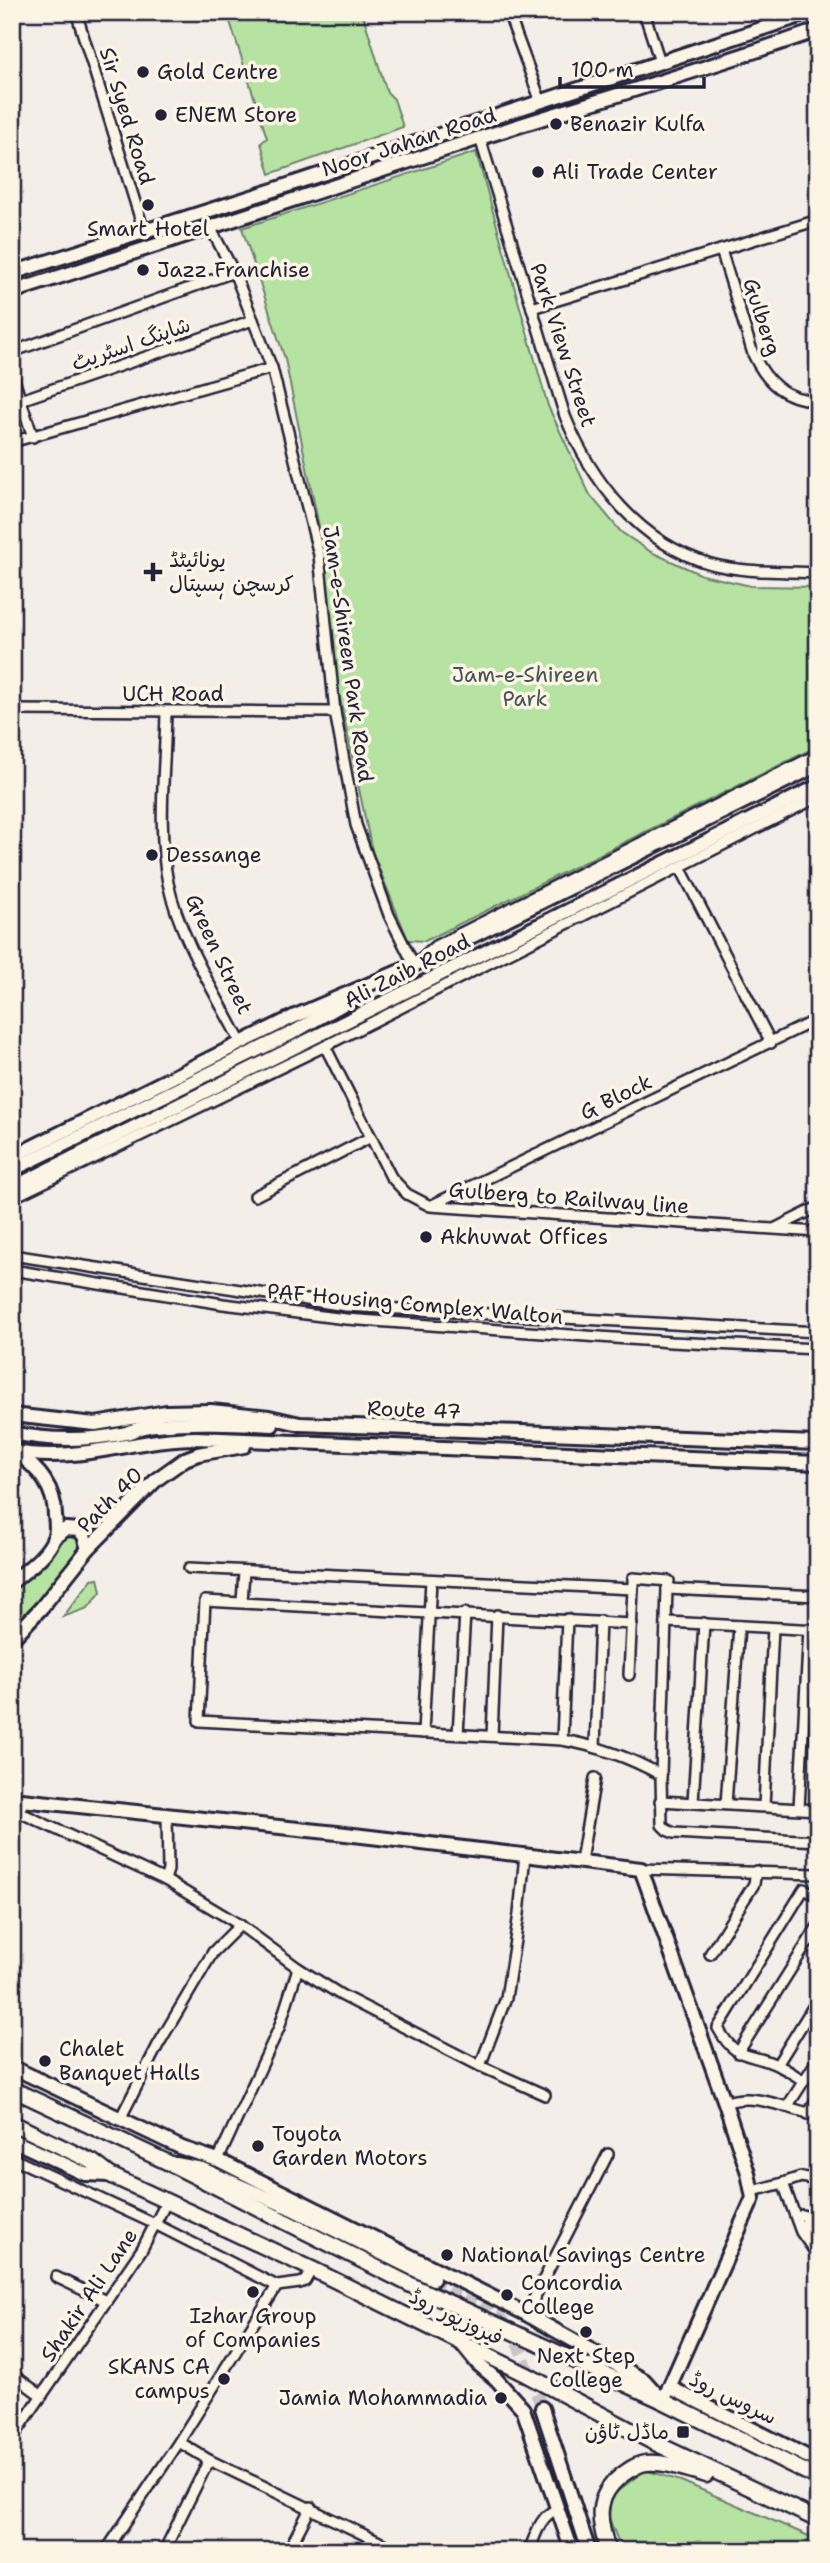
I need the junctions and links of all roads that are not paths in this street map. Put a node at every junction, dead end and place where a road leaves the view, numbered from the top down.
1 (76, 12) edge
2 (508, 12) edge
3 (644, 12) edge
4 (812, 12) edge
5 (775, 18) edge
6 (818, 30) edge
7 (660, 62) junction
8 (541, 102) junction
9 (480, 138) junction
10 (818, 220) edge
11 (211, 229) junction
12 (144, 231) junction
13 (722, 250) junction
14 (234, 272) junction
15 (12, 273) edge
16 (12, 292) edge
17 (532, 308) junction
18 (253, 320) junction
19 (12, 352) edge
20 (272, 368) junction
21 (12, 374) edge
22 (21, 400) junction
23 (818, 401) edge
24 (33, 437) junction
25 (12, 442) edge
26 (818, 517) edge
27 (816, 573) edge
28 (12, 710) edge
29 (166, 712) junction
30 (334, 712) junction
31 (818, 754) edge
32 (818, 765) edge
33 (818, 786) edge
34 (818, 797) edge
35 (680, 867) junction
36 (414, 965) junction
37 (816, 1023) edge
38 (241, 1043) junction
39 (771, 1043) junction
40 (325, 1046) junction
41 (371, 1137) junction
42 (12, 1157) edge
43 (12, 1170) edge
44 (12, 1188) edge
45 (255, 1196) dead end
46 (12, 1198) edge
47 (430, 1206) junction
48 (818, 1207) edge
49 (773, 1230) junction
50 (818, 1232) edge
51 (12, 1255) edge
52 (12, 1270) edge
53 (818, 1332) edge
54 (818, 1349) edge
55 (12, 1415) edge
56 (300, 1424) junction
57 (12, 1433) edge
58 (269, 1442) junction
59 (818, 1443) edge
60 (14, 1452) edge
61 (818, 1463) edge
62 (55, 1537) junction
63 (88, 1549) junction
64 (189, 1568) dead end
65 (244, 1571) junction
66 (431, 1580) junction
67 (12, 1582) edge
68 (633, 1589) junction
69 (667, 1590) junction
70 (818, 1596) edge
71 (243, 1602) junction
72 (429, 1611) junction
73 (465, 1613) junction
74 (497, 1615) junction
75 (567, 1619) junction
76 (600, 1621) junction
77 (667, 1622) junction
78 (704, 1623) junction
79 (632, 1624) junction
80 (739, 1626) junction
81 (773, 1628) junction
82 (813, 1629) edge
83 (12, 1639) edge
84 (629, 1675) dead end
85 (423, 1733) junction
86 (458, 1734) junction
87 (492, 1736) junction
88 (562, 1740) junction
89 (595, 1746) junction
90 (661, 1775) junction
91 (595, 1778) dead end
92 (660, 1801) junction
93 (693, 1802) junction
94 (18, 1804) edge
95 (726, 1804) junction
96 (764, 1806) junction
97 (799, 1808) junction
98 (818, 1810) edge
99 (167, 1815) junction
100 (12, 1826) edge
101 (818, 1841) edge
102 (525, 1854) junction
103 (581, 1861) junction
104 (641, 1869) junction
105 (756, 1871) junction
106 (818, 1874) edge
107 (165, 1880) junction
108 (818, 1896) edge
109 (240, 1925) junction
110 (818, 1926) edge
111 (710, 1954) dead end
112 (298, 1968) junction
113 (818, 1999) edge
114 (738, 2053) junction
115 (818, 2059) edge
116 (777, 2065) junction
117 (480, 2066) junction
118 (12, 2067) edge
119 (804, 2081) junction
120 (12, 2089) edge
121 (545, 2095) dead end
122 (818, 2098) edge
123 (725, 2103) junction
124 (786, 2107) junction
125 (813, 2115) edge
126 (120, 2119) junction
127 (12, 2123) edge
128 (12, 2140) edge
129 (818, 2142) edge
130 (182, 2148) junction
131 (608, 2154) dead end
132 (12, 2158) edge
133 (218, 2160) junction
134 (169, 2163) junction
135 (110, 2175) junction
136 (816, 2179) edge
137 (783, 2183) junction
138 (753, 2191) junction
139 (167, 2201) junction
140 (286, 2206) junction
141 (794, 2216) junction
142 (807, 2217) junction
143 (818, 2220) edge
144 (157, 2225) junction
145 (818, 2244) edge
146 (818, 2256) edge
147 (312, 2269) junction
148 (56, 2277) dead end
149 (433, 2279) tunnel mouth
150 (277, 2286) junction
151 (106, 2301) junction
152 (526, 2314) junction
153 (459, 2342) junction
154 (12, 2374) edge
155 (666, 2394) junction
156 (42, 2396) junction
157 (542, 2409) tunnel mouth
158 (12, 2440) edge
159 (179, 2442) junction
160 (209, 2459) junction
161 (818, 2462) edge
162 (818, 2478) edge
163 (744, 2485) junction
164 (310, 2507) junction
165 (557, 2509) junction
166 (818, 2520) edge
167 (106, 2551) edge
168 (164, 2551) edge
169 (288, 2551) edge
170 (398, 2551) edge
171 (529, 2551) edge
172 (572, 2551) edge
173 (589, 2551) edge
174 (608, 2551) edge

1 - 12 street, Sir Syed Road
2 - 8 street
3 - 7 street
4 - 5 street, Noor Jahan Road
5 - 7 street, Noor Jahan Road
6 - 9 street, Noor Jahan Road
7 - 8 street, Noor Jahan Road
8 - 12 street, Noor Jahan Road
9 - 11 street, Noor Jahan Road
9 - 17 street, Park View Street
10 - 13 street
11 - 14 street, Jam-e-Shireen Park Road
11 - 16 street, Noor Jahan Road
12 - 15 street, Noor Jahan Road
13 - 17 street
13 - 23 street, Gulberg
14 - 18 street, Jam-e-Shireen Park Road
14 - 19 street
17 - 27 street, Park View Street
18 - 20 street, Jam-e-Shireen Park Road
18 - 22 street, شاپنگ اسٹریٹ
20 - 24 street
20 - 30 street, Jam-e-Shireen Park Road
21 - 22 street
22 - 24 street
24 - 25 street
26 - 27 street
28 - 29 street, UCH Road
29 - 30 street, UCH Road
29 - 38 street, Green Street
30 - 36 street, Jam-e-Shireen Park Road
31 - 36 street
32 - 36 street, Ali Zaib Road
33 - 44 street, Ali Zaib Road
34 - 35 street
35 - 39 street
35 - 40 street
36 - 38 street, Ali Zaib Road
36 - 43 street
37 - 39 street, G Block
38 - 42 street, Ali Zaib Road
39 - 47 street, G Block
40 - 41 street, Gulberg to Railway line
40 - 46 street
41 - 45 street
41 - 47 street, Gulberg to Railway line
47 - 49 street, Gulberg to Railway line
48 - 49 street
49 - 50 street, Gulberg to Railway line
51 - 53 street, PAF Housing Complex Walton
52 - 54 street, PAF Housing Complex Walton
55 - 56 street, Route 47
56 - 57 street
56 - 59 street, Route 47
58 - 60 street, Route 47
58 - 61 street, Route 47
58 - 63 street, Path 40
60 - 62 street, Path 40
62 - 63 street
62 - 67 street, Path 40
63 - 83 street, Path 40
64 - 65 street
65 - 66 street
65 - 71 street
66 - 68 street
66 - 72 street
68 - 69 street
68 - 79 street
69 - 70 street
69 - 77 street
71 - 72 street
71 - 85 street
72 - 73 street
72 - 85 street
73 - 74 street
73 - 86 street
74 - 75 street
74 - 87 street
75 - 76 street
75 - 88 street
76 - 79 street
76 - 89 street
77 - 78 street
77 - 90 street
78 - 80 street
78 - 93 street
79 - 84 street
80 - 81 street
80 - 95 street
81 - 82 street
81 - 96 street
82 - 97 street
85 - 86 street
86 - 87 street
87 - 88 street
88 - 89 street
89 - 90 street
90 - 92 street
91 - 103 street
92 - 93 street
92 - 101 street
93 - 95 street
94 - 99 street
94 - 100 street
94 - 107 street
95 - 96 street
96 - 97 street
97 - 98 street
99 - 102 street
99 - 107 street
102 - 103 street
102 - 117 street
103 - 104 street
104 - 105 street
104 - 123 street
105 - 106 street
105 - 111 street
107 - 109 street
108 - 114 street
109 - 112 street
109 - 126 street
110 - 114 street
112 - 117 street
112 - 133 street
113 - 116 street
114 - 116 street
115 - 119 street
116 - 119 street
117 - 121 street
118 - 126 street, فیروزپور روڈ
119 - 124 street
120 - 134 main road, فیروزپور روڈ
122 - 125 street
123 - 124 street
123 - 138 street
124 - 125 street
126 - 130 street, فیروزپور روڈ
127 - 135 main road, فیروزپور روڈ
128 - 135 street, فیروزپور روڈ
129 - 136 street
130 - 133 street, فیروزپور روڈ
130 - 140 street
131 - 152 street
132 - 144 street
133 - 152 street, فیروزپور روڈ
134 - 140 street
134 - 155 main road, فیروزپور روڈ
135 - 139 main road, فیروزپور روڈ
136 - 137 street
137 - 138 street
137 - 141 street
138 - 155 street
139 - 144 street, Shakir Ali Lane
139 - 147 main road, فیروزپور روڈ
140 - 149 street
141 - 142 street
141 - 146 street
142 - 143 street
142 - 145 street
144 - 150 street
144 - 151 street, Shakir Ali Lane
147 - 150 street
147 - 153 main road, فیروزپور روڈ
148 - 151 street
150 - 159 street
151 - 156 street, Shakir Ali Lane
152 - 155 street, فیروزپور روڈ
153 - 163 main road, فیروزپور روڈ
153 - 165 street
154 - 156 street
155 - 161 street, سروس روڈ
155 - 162 main road, فیروزپور روڈ
156 - 158 street, Shakir Ali Lane
157 - 173 street
159 - 160 street
159 - 167 street
160 - 164 street
160 - 168 street
163 - 166 main road, فیروزپور روڈ
163 - 174 main road
164 - 169 street
164 - 170 street
165 - 171 street
165 - 172 street

